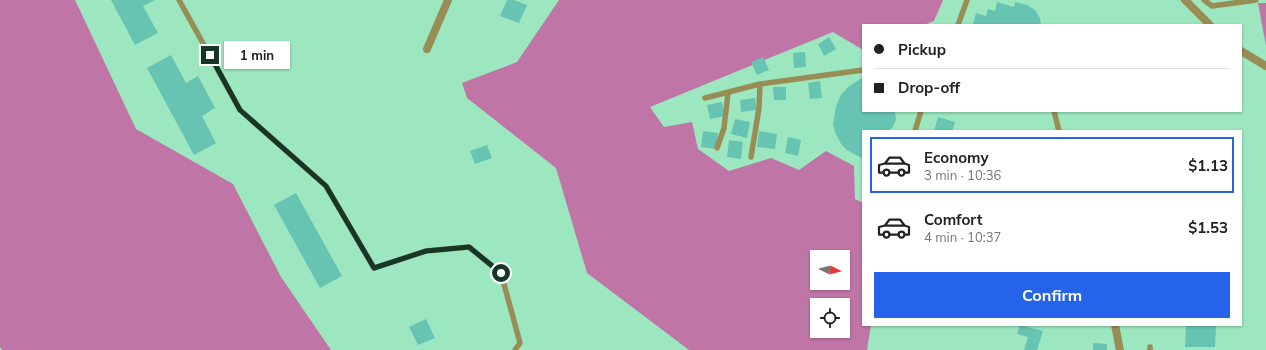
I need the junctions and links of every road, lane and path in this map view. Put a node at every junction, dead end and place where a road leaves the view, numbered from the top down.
1 (179, 0) edge
2 (448, 0) edge
3 (967, 0) edge
4 (1185, 0) edge
5 (1204, 0) edge
6 (1256, 0) edge
7 (958, 24) edge
8 (1209, 24) edge
9 (427, 49) dead end
10 (1242, 53) edge
11 (1266, 66) edge
12 (862, 70) edge
13 (760, 84) junction
14 (728, 93) junction
15 (705, 98) dead end
16 (921, 112) edge
17 (1054, 112) edge
18 (915, 130) edge
19 (1059, 130) edge
20 (718, 148) dead end
21 (752, 157) dead end
22 (1115, 326) edge
23 (515, 350) edge
24 (1120, 350) edge

1 - 23 lane
2 - 9 street
3 - 7 lane
4 - 8 street
5 - 6 lane
10 - 11 street
12 - 13 lane
13 - 14 lane
13 - 21 lane
14 - 15 lane
14 - 20 lane
16 - 18 lane
17 - 19 lane
22 - 24 street

